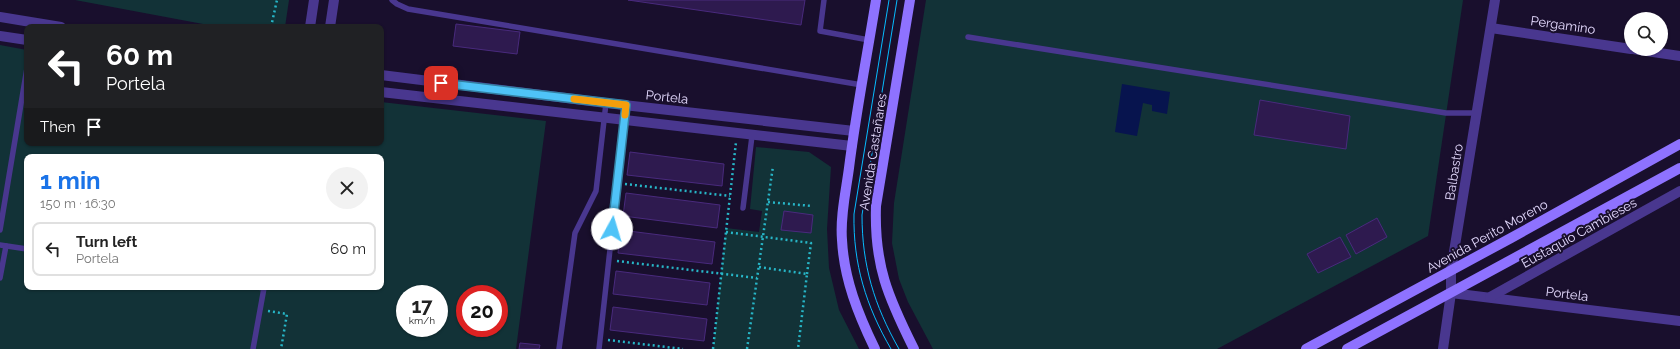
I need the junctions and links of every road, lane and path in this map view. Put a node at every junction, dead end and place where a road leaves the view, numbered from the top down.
1 (277, 0) edge
2 (314, 0) edge
3 (334, 0) edge
4 (392, 0) edge
5 (824, 0) edge
6 (876, 0) edge
7 (910, 0) edge
8 (1495, 0) edge
9 (0, 18) edge
10 (41, 24) edge
11 (272, 24) edge
12 (310, 24) edge
13 (330, 24) edge
14 (1491, 28) junction
15 (0, 36) edge
16 (968, 37) dead end
17 (24, 40) edge
18 (870, 40) junction
19 (1624, 48) edge
20 (1668, 54) edge
21 (1680, 56) edge
22 (384, 75) edge
23 (862, 85) junction
24 (24, 86) edge
25 (384, 92) edge
26 (606, 103) junction
27 (626, 105) junction
28 (1477, 113) junction
29 (604, 119) junction
30 (624, 121) junction
31 (854, 131) junction
32 (737, 134) junction
33 (752, 136) junction
34 (1680, 144) edge
35 (852, 146) junction
36 (772, 166) dead end
37 (1680, 168) edge
38 (617, 183) junction
39 (1680, 191) edge
40 (730, 196) junction
41 (768, 202) junction
42 (812, 206) dead end
43 (743, 208) dead end
44 (0, 230) edge
45 (726, 232) junction
46 (763, 237) junction
47 (3, 245) edge
48 (24, 248) edge
49 (609, 260) junction
50 (759, 267) junction
51 (1451, 270) junction
52 (721, 274) junction
53 (807, 274) junction
54 (0, 278) edge
55 (757, 278) junction
56 (264, 290) edge
57 (1451, 293) junction
58 (1490, 297) junction
59 (260, 309) junction
60 (1680, 321) edge
61 (600, 339) junction
62 (253, 349) edge
63 (281, 349) edge
64 (559, 349) edge
65 (599, 349) edge
66 (683, 349) edge
67 (713, 349) edge
68 (747, 349) edge
69 (798, 349) edge
70 (875, 349) edge
71 (914, 349) edge
72 (1306, 349) edge
73 (1347, 349) edge
74 (1443, 349) edge

1 - 11 path
2 - 12 street
3 - 13 street
4 - 23 lane
5 - 18 lane
6 - 18 main road, Avenida Castañares
7 - 71 main road, Avenida Castañares
8 - 14 street, Balbastro
9 - 10 street
14 - 19 street, Pergamino
14 - 28 street, Balbastro
15 - 17 street
16 - 28 lane
18 - 23 main road, Avenida Castañares
20 - 21 street, Pergamino
22 - 26 street, Portela
23 - 31 main road, Avenida Castañares
24 - 44 lane
25 - 29 street
26 - 27 street, Portela
26 - 29 lane
27 - 30 lane
27 - 31 street, Portela
28 - 51 street, Balbastro
29 - 30 street
29 - 64 lane
30 - 32 street
30 - 38 lane
31 - 35 main road, Avenida Castañares
32 - 33 street
32 - 40 path
33 - 35 street
33 - 43 lane
34 - 51 main road, Avenida Perito Moreno
35 - 70 main road, Avenida Castañares
36 - 41 path
37 - 57 main road
38 - 40 path
38 - 49 lane
39 - 58 street, Eustaquio Cambieses
40 - 45 path
41 - 42 path
41 - 46 path
45 - 46 path
45 - 52 path
46 - 50 path
46 - 53 path
47 - 48 lane
47 - 54 lane
49 - 52 path
49 - 61 lane
50 - 53 path
50 - 55 path
51 - 57 street, Balbastro
51 - 72 main road, Avenida Perito Moreno
52 - 55 path
52 - 67 path
53 - 69 path
55 - 68 path
56 - 59 lane
57 - 58 street, Portela
57 - 73 main road
57 - 74 street, Balbastro
58 - 60 street, Portela
59 - 62 lane
59 - 63 path
61 - 65 lane
61 - 66 path

